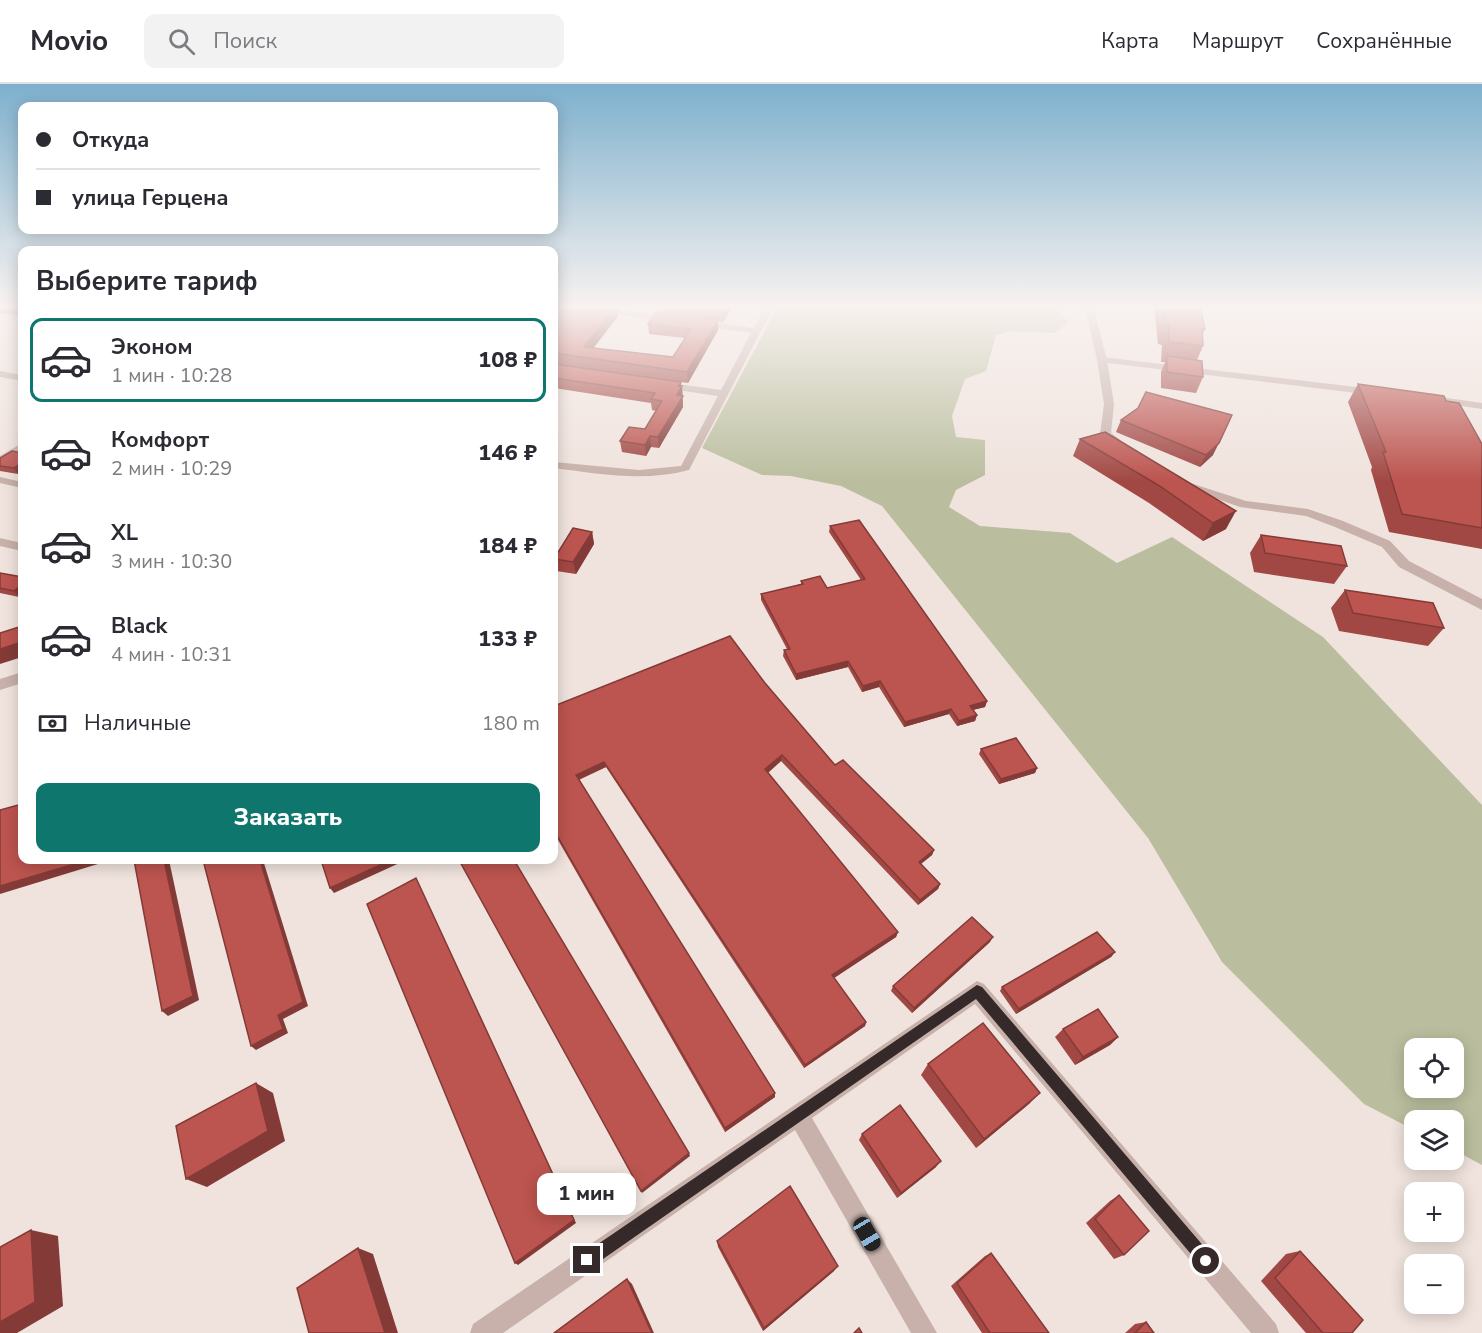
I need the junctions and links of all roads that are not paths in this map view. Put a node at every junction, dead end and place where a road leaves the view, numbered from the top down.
1 (740, 364) edge
2 (1103, 364) edge
3 (1138, 364) edge
4 (0, 374) edge
5 (18, 377) edge
6 (647, 382) edge
7 (724, 394) junction
8 (1389, 394) edge
9 (1412, 396) edge
10 (1482, 406) edge
11 (18, 449) edge
12 (1129, 452) edge
13 (0, 460) edge
14 (558, 465) edge
15 (0, 480) edge
16 (1174, 481) edge
17 (18, 484) edge
18 (0, 542) edge
19 (18, 546) edge
20 (1482, 605) edge
21 (18, 678) edge
22 (0, 685) edge
23 (798, 1115) junction
24 (482, 1333) edge
25 (925, 1333) edge
26 (1267, 1333) edge

1 - 7 street
2 - 12 street
3 - 8 street
4 - 5 street
6 - 7 street
7 - 14 street
9 - 10 street
11 - 13 street
15 - 17 street
16 - 20 street
18 - 19 street
21 - 22 street
23 - 24 street
23 - 25 street
23 - 26 street

